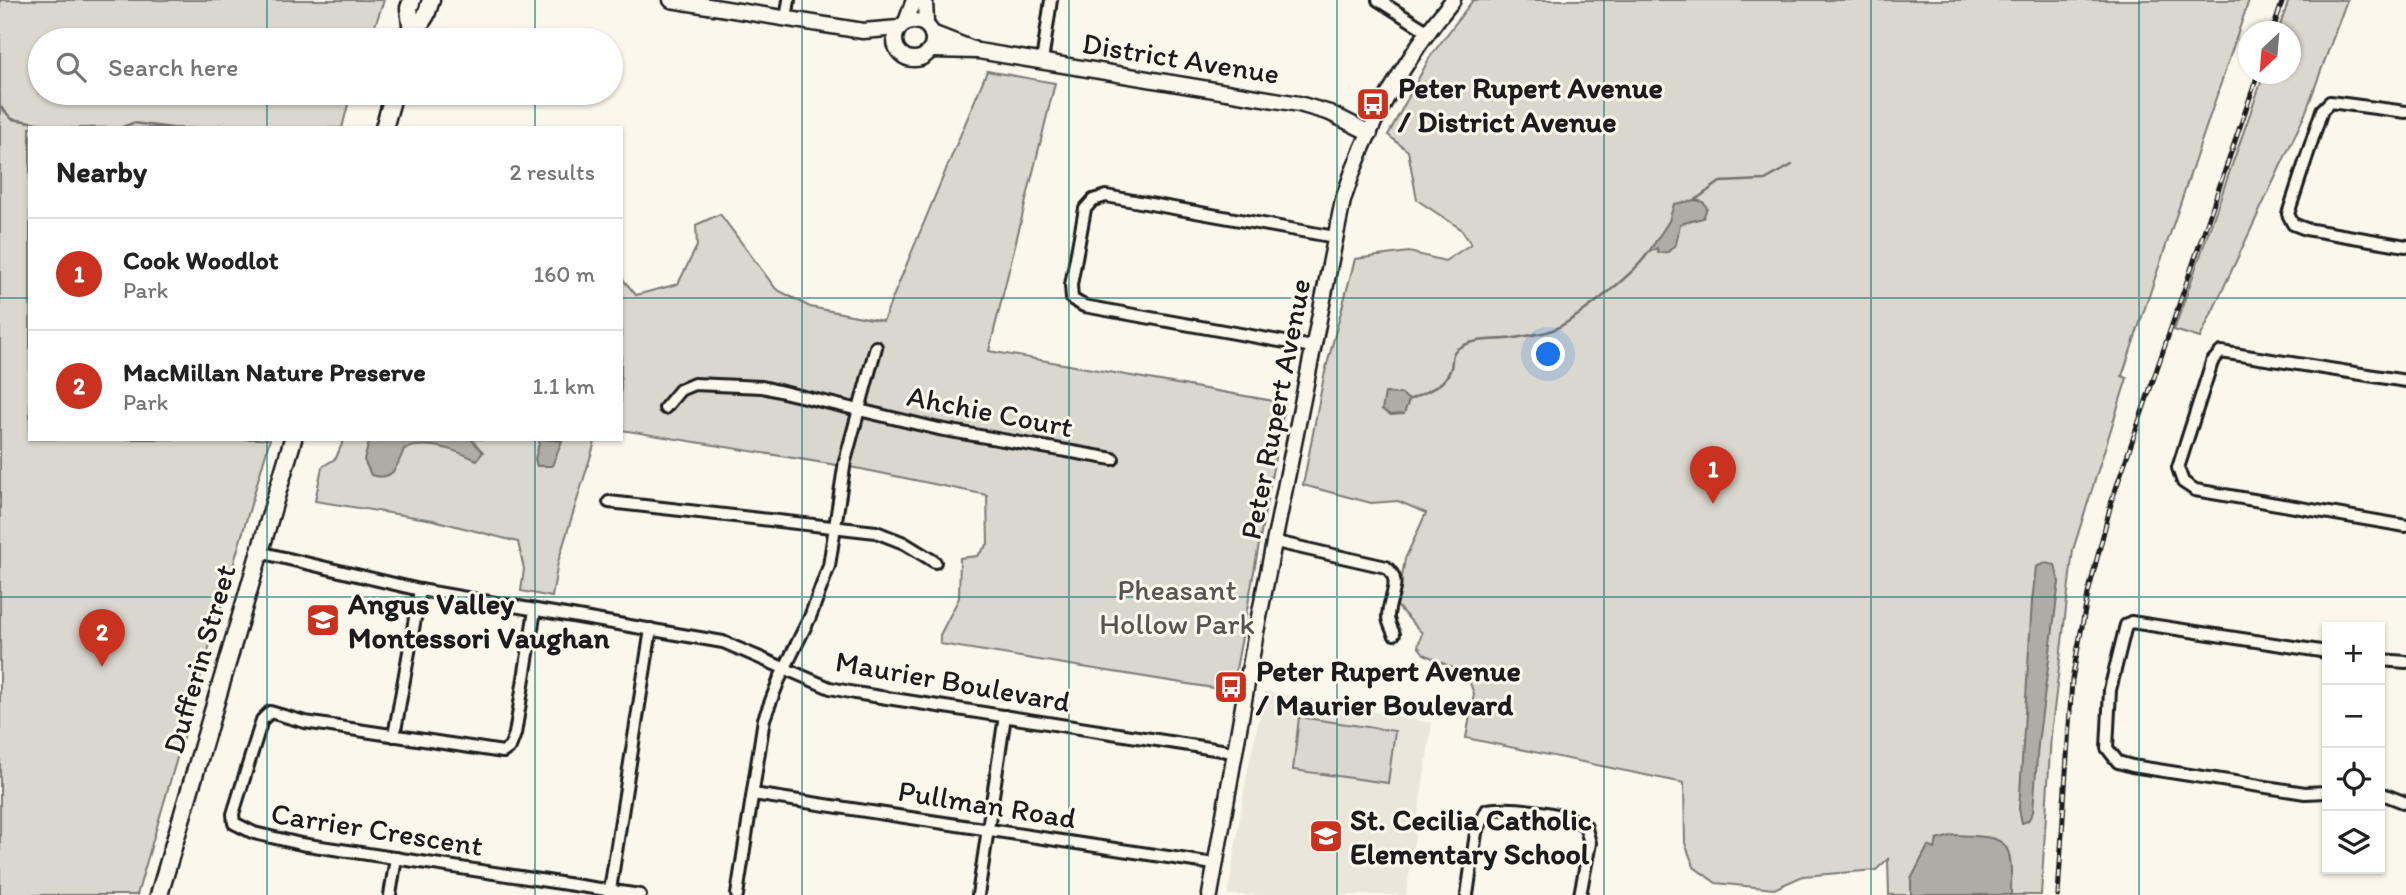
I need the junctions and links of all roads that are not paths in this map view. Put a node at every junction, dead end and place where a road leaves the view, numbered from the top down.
1 (412, 0) edge
2 (430, 0) edge
3 (671, 0) edge
4 (789, 0) edge
5 (914, 0) edge
6 (925, 0) edge
7 (1051, 0) edge
8 (1378, 0) edge
9 (1453, 0) edge
10 (786, 19) junction
11 (902, 25) junction
12 (410, 28) edge
13 (417, 28) edge
14 (929, 29) junction
15 (863, 30) junction
16 (1427, 31) junction
17 (895, 44) junction
18 (931, 50) junction
19 (978, 51) junction
20 (1042, 62) junction
21 (391, 105) edge
22 (2406, 112) edge
23 (385, 126) edge
24 (1370, 133) junction
25 (1335, 237) junction
26 (2406, 246) edge
27 (876, 347) dead end
28 (1313, 347) junction
29 (2406, 381) edge
30 (665, 408) dead end
31 (858, 408) junction
32 (292, 441) edge
33 (1113, 459) dead end
34 (609, 502) dead end
35 (2406, 526) edge
36 (835, 527) junction
37 (1276, 542) junction
38 (259, 552) junction
39 (935, 562) dead end
40 (420, 590) junction
41 (536, 610) junction
42 (651, 629) junction
43 (1394, 634) dead end
44 (2322, 651) edge
45 (2385, 661) edge
46 (2406, 663) edge
47 (786, 668) junction
48 (1005, 716) junction
49 (394, 736) junction
50 (1234, 752) junction
51 (2322, 792) edge
52 (753, 794) junction
53 (2385, 795) edge
54 (2406, 803) edge
55 (988, 829) junction
56 (396, 858) junction
57 (1214, 864) junction
58 (610, 890) junction
59 (159, 895) edge
60 (390, 895) edge
61 (640, 895) edge
62 (737, 895) edge
63 (978, 895) edge
64 (1210, 895) edge
65 (1467, 895) edge
66 (1580, 895) edge

1 - 12 main road
2 - 13 main road
3 - 10 street
4 - 10 street
5 - 11 street
6 - 14 street
7 - 20 street
8 - 16 street
9 - 16 street, Peter Rupert Avenue
10 - 15 street
11 - 14 street
11 - 15 street
11 - 17 street
14 - 18 street
14 - 19 street, District Avenue
15 - 17 street
16 - 24 street, Peter Rupert Avenue
17 - 18 street
18 - 19 street, District Avenue
19 - 20 street, District Avenue
20 - 24 street, District Avenue
21 - 23 main road
22 - 26 street
24 - 25 street, Peter Rupert Avenue
25 - 28 street, Peter Rupert Avenue
25 - 28 street
27 - 31 street
28 - 37 street, Peter Rupert Avenue
29 - 35 street
30 - 31 street, Ahchie Court
31 - 33 street, Ahchie Court
31 - 36 street
32 - 38 main road, Dufferin Street
34 - 36 street
36 - 39 street
36 - 47 street
37 - 43 street
37 - 50 street, Peter Rupert Avenue
38 - 40 street, Maurier Boulevard
38 - 59 main road, Dufferin Street
40 - 41 street, Maurier Boulevard
40 - 49 street
41 - 42 street, Maurier Boulevard
41 - 49 street, Carrier Crescent
42 - 47 street, Maurier Boulevard
42 - 58 street
44 - 51 street
45 - 46 street
47 - 48 street, Maurier Boulevard
47 - 52 street
48 - 50 street, Maurier Boulevard
48 - 55 street
49 - 56 street, Carrier Crescent
50 - 57 street, Peter Rupert Avenue
52 - 55 street, Pullman Road
52 - 62 street
53 - 54 street
55 - 57 street, Pullman Road
55 - 63 street
56 - 58 street, Carrier Crescent
56 - 60 street
57 - 64 street, Peter Rupert Avenue
58 - 61 street, Carrier Crescent
65 - 66 street

